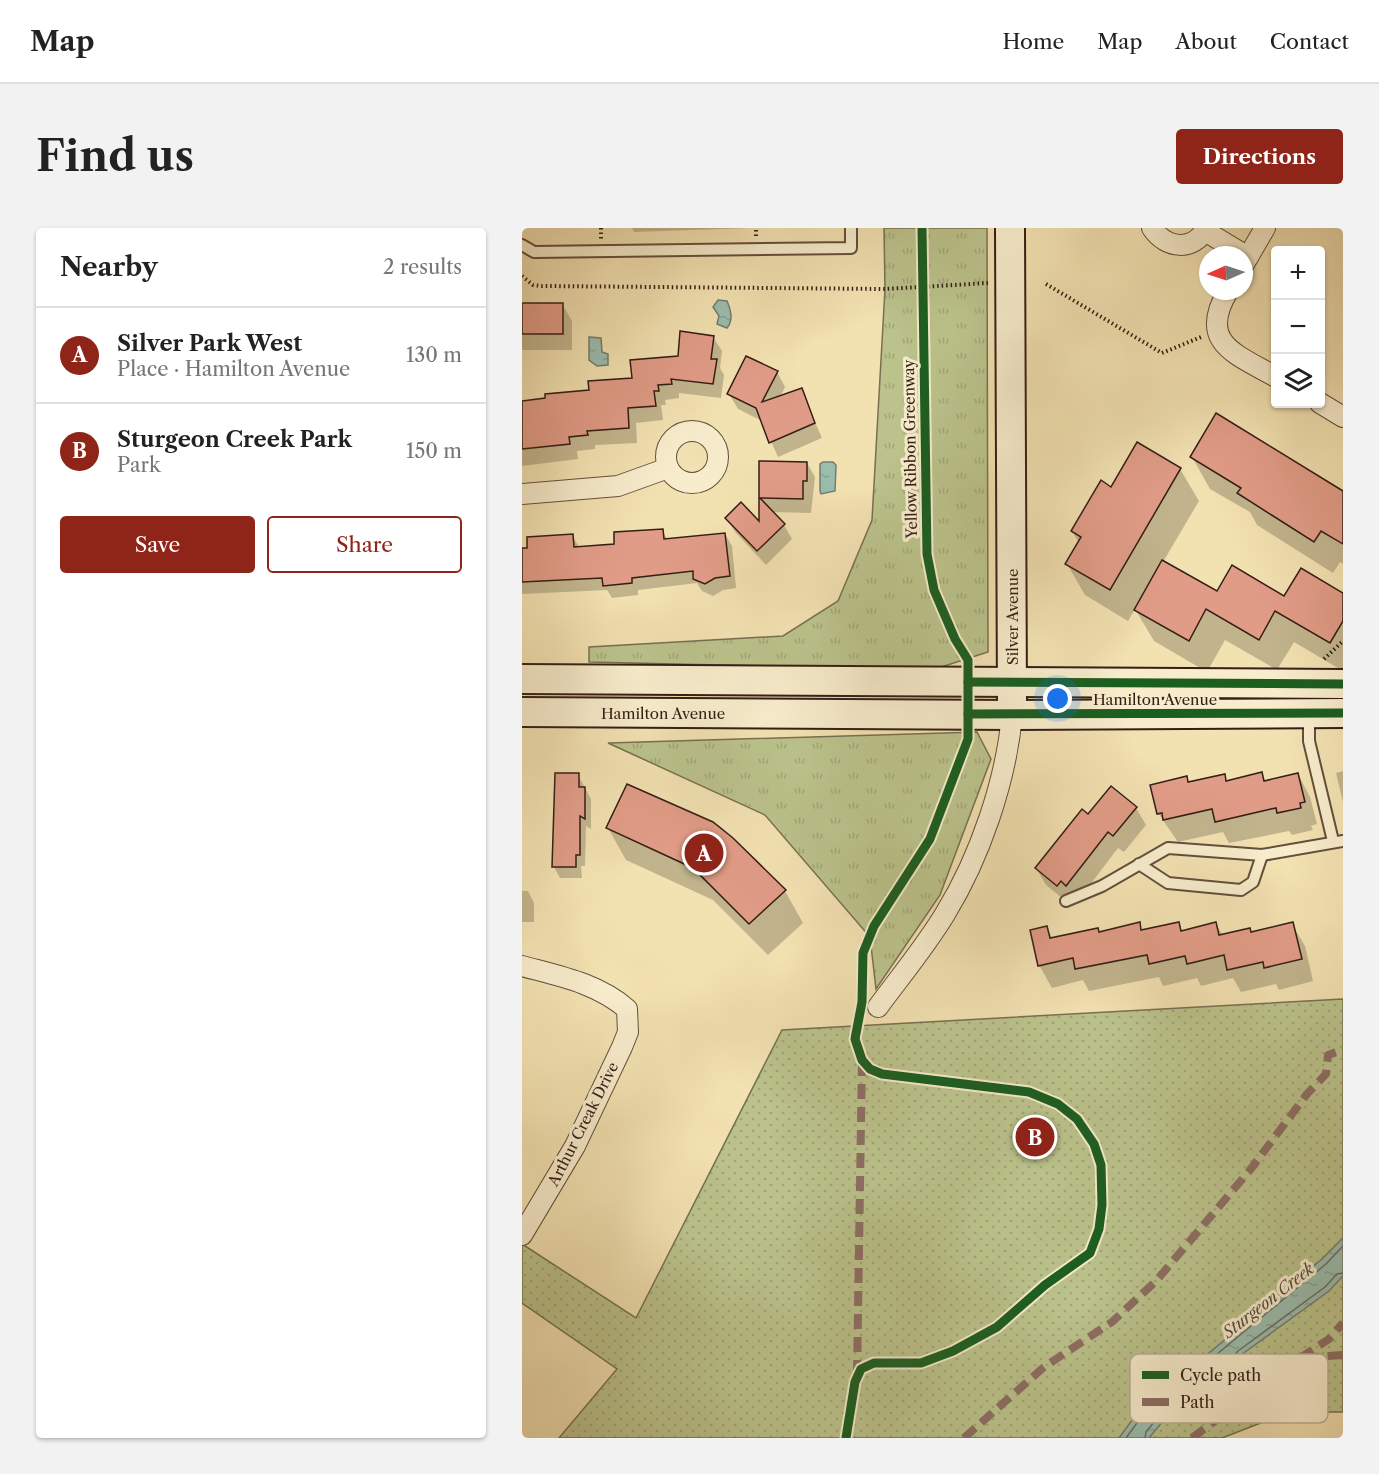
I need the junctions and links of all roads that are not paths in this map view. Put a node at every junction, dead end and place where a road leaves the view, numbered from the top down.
1 (851, 228) edge
2 (1010, 228) edge
3 (1152, 228) edge
4 (1265, 228) edge
5 (1205, 230) edge
6 (522, 245) edge
7 (1226, 246) edge
8 (1253, 249) edge
9 (1222, 300) edge
10 (1271, 375) edge
11 (1325, 406) edge
12 (1343, 417) edge
13 (668, 468) dead end
14 (522, 494) edge
15 (522, 680) edge
16 (1012, 683) junction
17 (1343, 684) edge
18 (522, 712) edge
19 (1309, 713) junction
20 (1343, 713) edge
21 (1012, 715) junction
22 (1338, 841) edge
23 (1262, 855) junction
24 (1139, 864) junction
25 (1066, 901) dead end
26 (522, 966) edge
27 (878, 1007) dead end
28 (522, 1235) edge

1 - 6 lane
2 - 16 street, Silver Avenue
3 - 5 street
4 - 8 street
5 - 7 street
9 - 10 street
11 - 12 street
13 - 14 street
15 - 16 street, Hamilton Avenue
16 - 17 street, Hamilton Avenue
16 - 21 street, Silver Avenue
18 - 21 street, Hamilton Avenue
19 - 20 street, Hamilton Avenue
19 - 21 street, Hamilton Avenue
19 - 22 lane
21 - 27 street, Silver Avenue
22 - 23 lane
23 - 24 lane
23 - 24 lane
24 - 25 lane
26 - 28 street, Arthur Creak Drive

